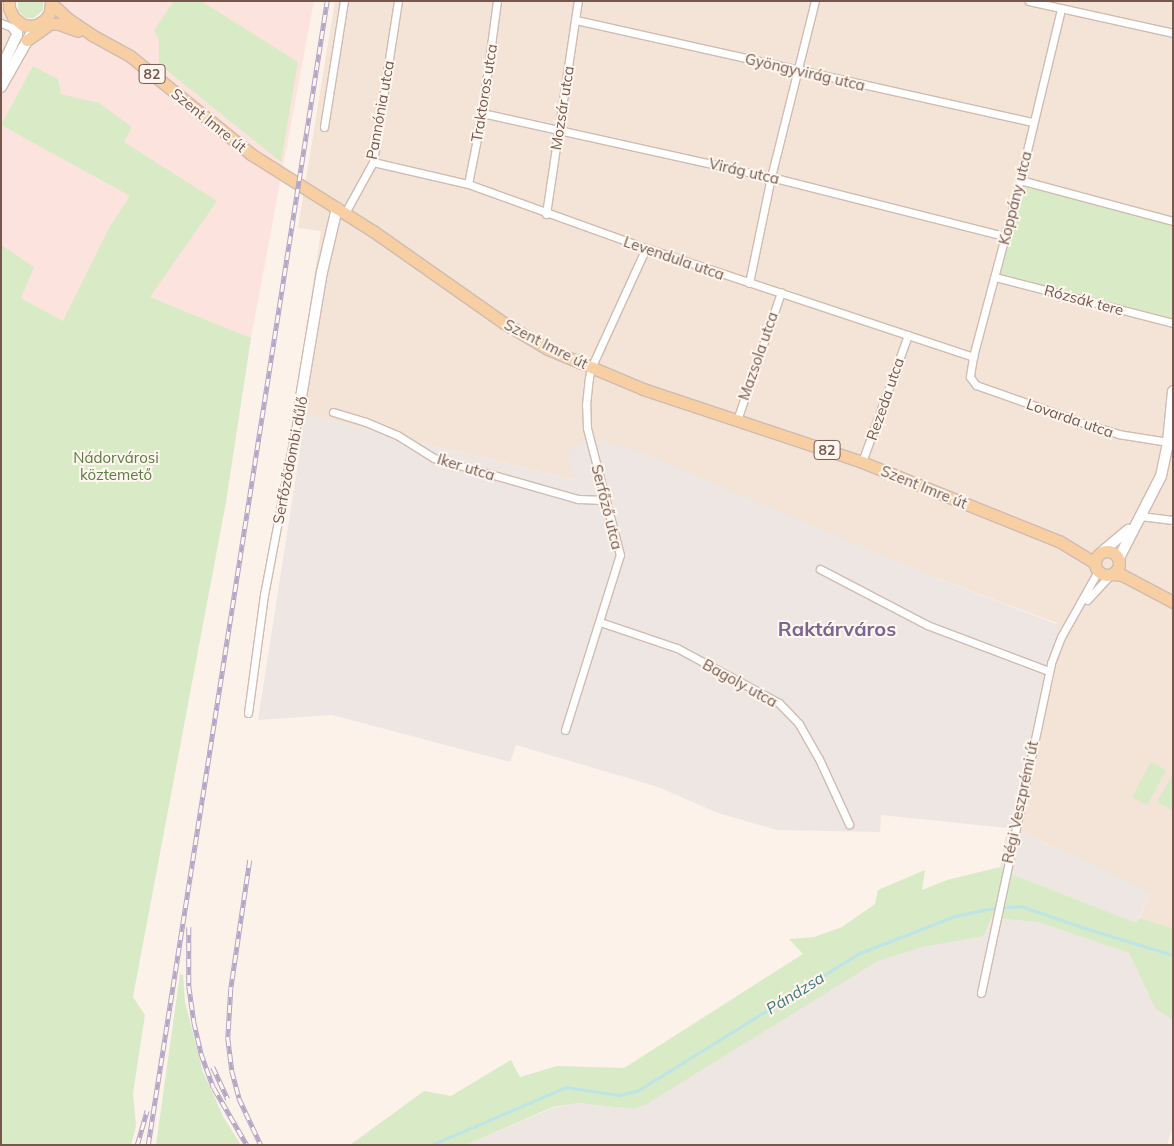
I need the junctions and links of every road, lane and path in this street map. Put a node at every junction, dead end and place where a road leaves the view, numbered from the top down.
1 (344, 1) edge
2 (398, 1) edge
3 (497, 1) edge
4 (578, 1) edge
5 (815, 1) edge
6 (1029, 1) edge
7 (56, 5) edge
8 (1061, 9) junction
9 (8, 12) edge
10 (576, 20) junction
11 (39, 24) junction
12 (59, 24) junction
13 (1173, 33) edge
14 (92, 35) junction
15 (22, 37) junction
16 (1, 69) edge
17 (799, 72) junction
18 (1, 87) edge
19 (482, 113) junction
20 (1033, 122) junction
21 (324, 127) dead end
22 (559, 129) junction
23 (373, 162) junction
24 (771, 177) junction
25 (1020, 180) junction
26 (468, 184) junction
27 (341, 210) junction
28 (546, 214) junction
29 (1173, 221) edge
30 (1005, 236) junction
31 (646, 248) junction
32 (995, 276) junction
33 (748, 283) junction
34 (781, 292) junction
35 (1173, 323) edge
36 (908, 335) junction
37 (974, 357) junction
38 (591, 368) junction
39 (976, 385) joint
40 (1173, 391) edge
41 (334, 412) dead end
42 (298, 415) joint
43 (737, 420) junction
44 (1168, 442) junction
45 (862, 462) junction
46 (606, 500) junction
47 (1140, 516) junction
48 (1173, 520) edge
49 (1059, 541) junction
50 (1102, 552) junction
51 (1120, 560) junction
52 (820, 569) dead end
53 (1104, 571) junction
54 (1150, 588) junction
55 (1173, 602) edge
56 (1074, 616) junction
57 (600, 622) junction
58 (1049, 671) junction
59 (248, 713) dead end
60 (566, 730) dead end
61 (849, 824) dead end
62 (981, 993) dead end

1 - 21 street
2 - 23 street, Pannónia utca
3 - 19 street, Traktoros utca
4 - 10 street, Mozsár utca
5 - 17 street
6 - 8 street
7 - 11 main road, 82
7 - 14 main road, Szent Imre út / 82
8 - 13 street
8 - 20 street, Koppány utca
9 - 11 main road, 82
9 - 15 street
9 - 15 street
10 - 17 street, Gyöngyvirág utca
10 - 22 street, Mozsár utca
11 - 12 main road, Szent Imre út / 82
11 - 15 street
12 - 14 main road, Szent Imre út / 82
12 - 15 main road
14 - 27 main road, Szent Imre út / 82
15 - 16 street
15 - 18 street
17 - 20 street, Gyöngyvirág utca
17 - 24 street
19 - 22 street, Virág utca
19 - 26 street, Traktoros utca
20 - 25 street, Koppány utca
22 - 24 street, Virág utca
22 - 28 street, Mozsár utca
23 - 26 street, Levendula utca
23 - 27 street, Pannónia utca
24 - 30 street, Virág utca
24 - 33 street
25 - 29 street
25 - 30 street, Koppány utca
26 - 28 street, Levendula utca
27 - 38 main road, Szent Imre út / 82
27 - 42 street, Serfőződombi dűlő
28 - 31 street, Levendula utca
30 - 32 street, Koppány utca
31 - 33 street, Levendula utca
31 - 38 street, Serfőző utca
32 - 35 street, Rózsák tere
32 - 37 street, Koppány utca
33 - 34 street, Levendula utca
34 - 36 street, Levendula utca
34 - 43 street, Mazsola utca
36 - 37 street, Levendula utca
36 - 45 street, Rezeda utca
37 - 39 street, Koppány utca
38 - 43 main road, Szent Imre út / 82
38 - 46 street, Serfőző utca
39 - 44 street, Lovarda utca
40 - 44 street
41 - 46 street, Iker utca
42 - 59 street, Serfőződombi dűlő
43 - 45 main road, Szent Imre út / 82
44 - 47 street
45 - 49 main road, Szent Imre út / 82
46 - 57 street, Serfőző utca
47 - 48 street
47 - 50 street
47 - 51 street
49 - 50 main road, Szent Imre út / 82
49 - 53 main road, Szent Imre út / 82
50 - 51 main road, 82
50 - 53 main road
51 - 53 main road
51 - 54 main road, Szent Imre út / 82
52 - 58 street
53 - 54 main road, Szent Imre út / 82
53 - 56 street, Régi Veszprémi út
53 - 56 street, Régi Veszprémi út
54 - 55 main road, Szent Imre út / 82
56 - 58 street, Régi Veszprémi út
57 - 60 street, Serfőző utca
57 - 61 street, Bagoly utca
58 - 62 street, Régi Veszprémi út

